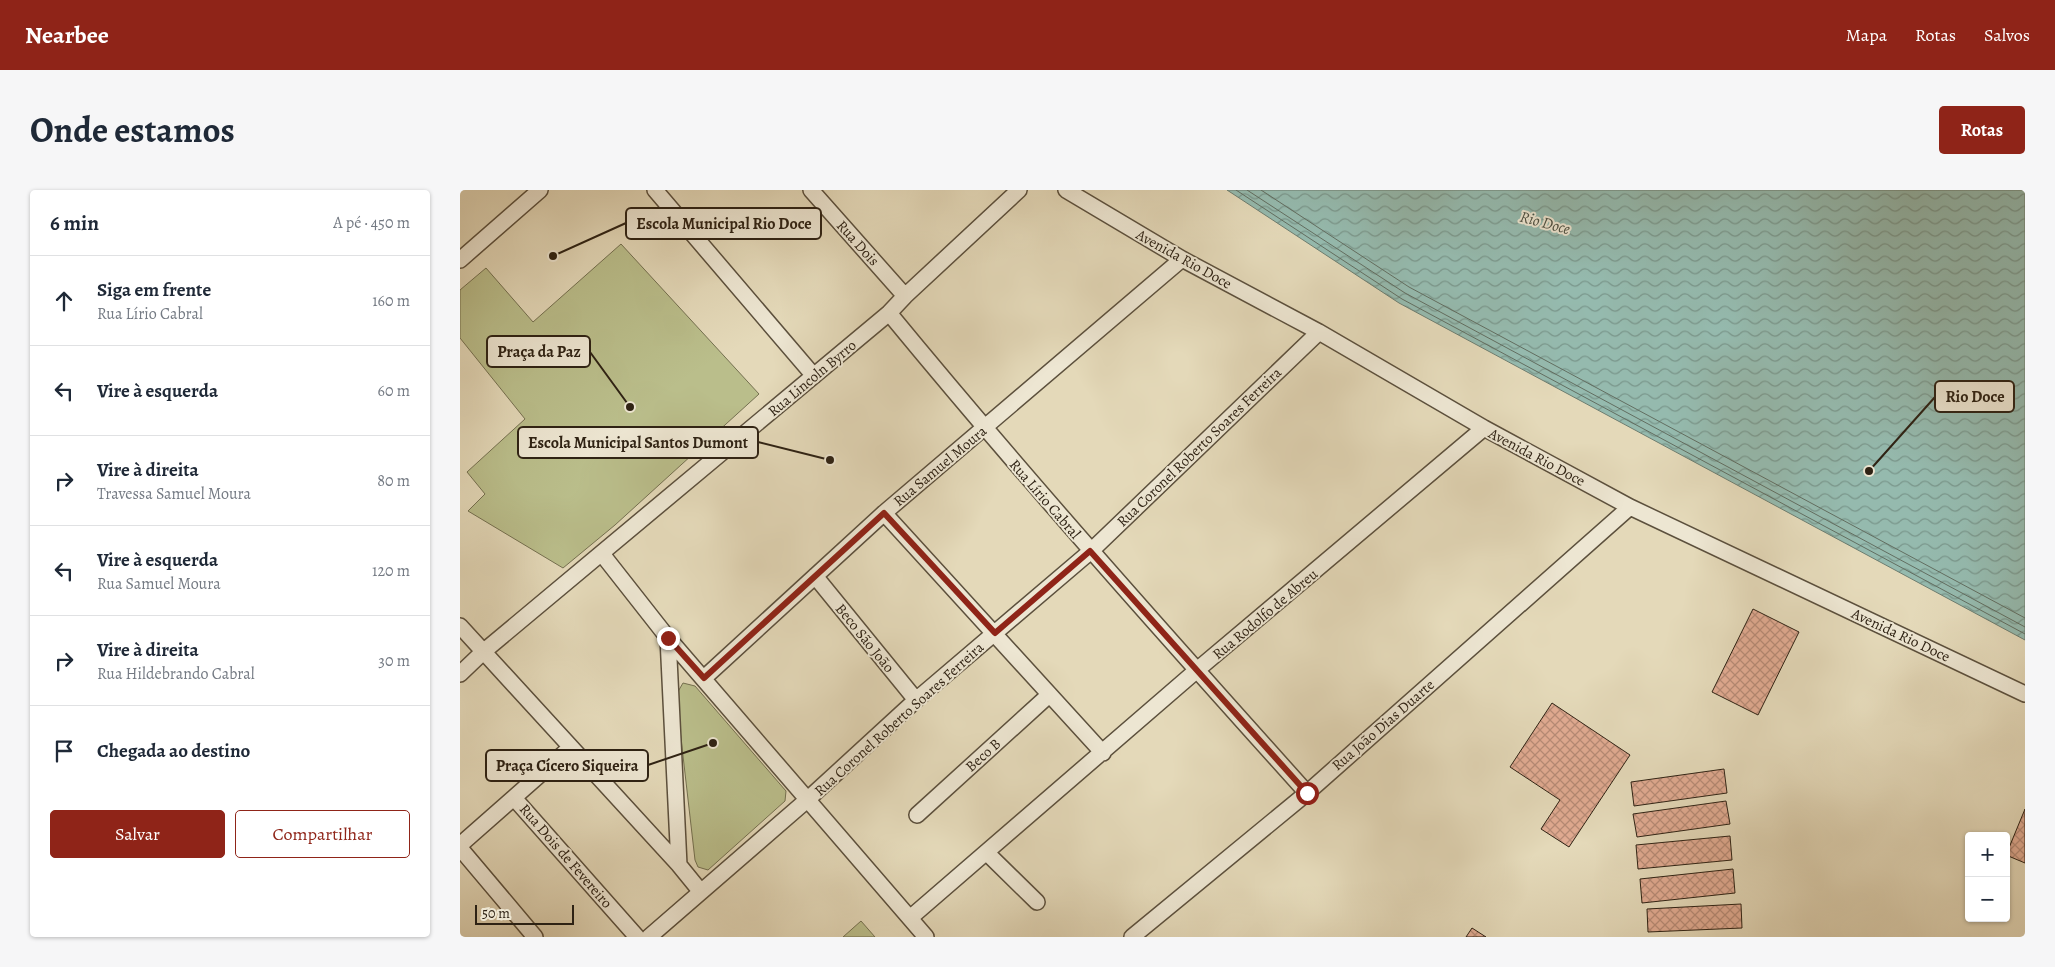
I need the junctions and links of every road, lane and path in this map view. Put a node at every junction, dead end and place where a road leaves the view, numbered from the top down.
1 (540, 190) edge
2 (655, 190) edge
3 (811, 190) edge
4 (1019, 190) edge
5 (1066, 190) edge
6 (1182, 259) junction
7 (460, 260) edge
8 (905, 296) junction
9 (889, 313) junction
10 (1319, 332) junction
11 (814, 376) junction
12 (1484, 428) junction
13 (984, 429) junction
14 (1630, 507) junction
15 (884, 513) junction
16 (1090, 551) junction
17 (602, 554) junction
18 (815, 576) junction
19 (460, 626) edge
20 (995, 633) junction
21 (668, 638) junction
22 (483, 652) junction
23 (1198, 670) junction
24 (460, 674) edge
25 (704, 678) junction
26 (2025, 694) edge
27 (1049, 696) junction
28 (916, 700) junction
29 (570, 748) junction
30 (1104, 753) junction
31 (1307, 793) junction
32 (514, 798) junction
33 (807, 800) junction
34 (917, 815) dead end
35 (460, 847) edge
36 (987, 853) junction
37 (679, 864) junction
38 (701, 892) junction
39 (1037, 902) dead end
40 (910, 918) junction
41 (535, 937) edge
42 (637, 937) edge
43 (649, 937) edge
44 (926, 937) edge
45 (1132, 937) edge

1 - 7 street
2 - 11 street
3 - 8 street, Rua Dois
4 - 8 street, Rua Lincoln Byrro
5 - 6 street, Avenida Rio Doce
6 - 10 street, Avenida Rio Doce
6 - 13 street, Rua Samuel Moura
8 - 9 street, Rua Lincoln Byrro
9 - 11 street, Rua Lincoln Byrro
9 - 13 street, Rua Lírio Cabral
10 - 12 street, Avenida Rio Doce
10 - 16 street, Rua Coronel Roberto Soares Ferreira
11 - 17 street, Rua Lincoln Byrro
12 - 14 street, Avenida Rio Doce
12 - 23 street, Rua Rodolfo de Abreu
13 - 15 street, Rua Samuel Moura
13 - 16 street, Rua Lírio Cabral
14 - 26 street, Avenida Rio Doce
14 - 31 street, Rua João Dias Duarte
15 - 18 street, Rua Samuel Moura
15 - 20 street
16 - 20 street, Rua Coronel Roberto Soares Ferreira
16 - 23 street, Rua Lírio Cabral
17 - 21 street
17 - 22 street, Rua Lincoln Byrro
18 - 25 street, Rua Samuel Moura
18 - 28 street, Beco São João
19 - 22 street
20 - 27 street
20 - 28 street, Rua Coronel Roberto Soares Ferreira
21 - 25 street
21 - 37 street
22 - 24 street, Rua Lincoln Byrro
22 - 29 street
23 - 30 street, Rua Rodolfo de Abreu
23 - 31 street, Rua Lírio Cabral
25 - 33 street
27 - 30 street
27 - 34 street, Beco B
28 - 33 street, Rua Coronel Roberto Soares Ferreira
29 - 32 street
29 - 37 street
30 - 36 street, Rua Rodolfo de Abreu
31 - 45 street, Rua João Dias Duarte
32 - 35 street
32 - 42 street, Rua Dois de Fevereiro
33 - 38 street, Rua Coronel Roberto Soares Ferreira
33 - 40 street
35 - 41 street
36 - 39 street
36 - 40 street, Rua Rodolfo de Abreu
37 - 38 street
38 - 43 street, Rua Coronel Roberto Soares Ferreira
40 - 44 street

